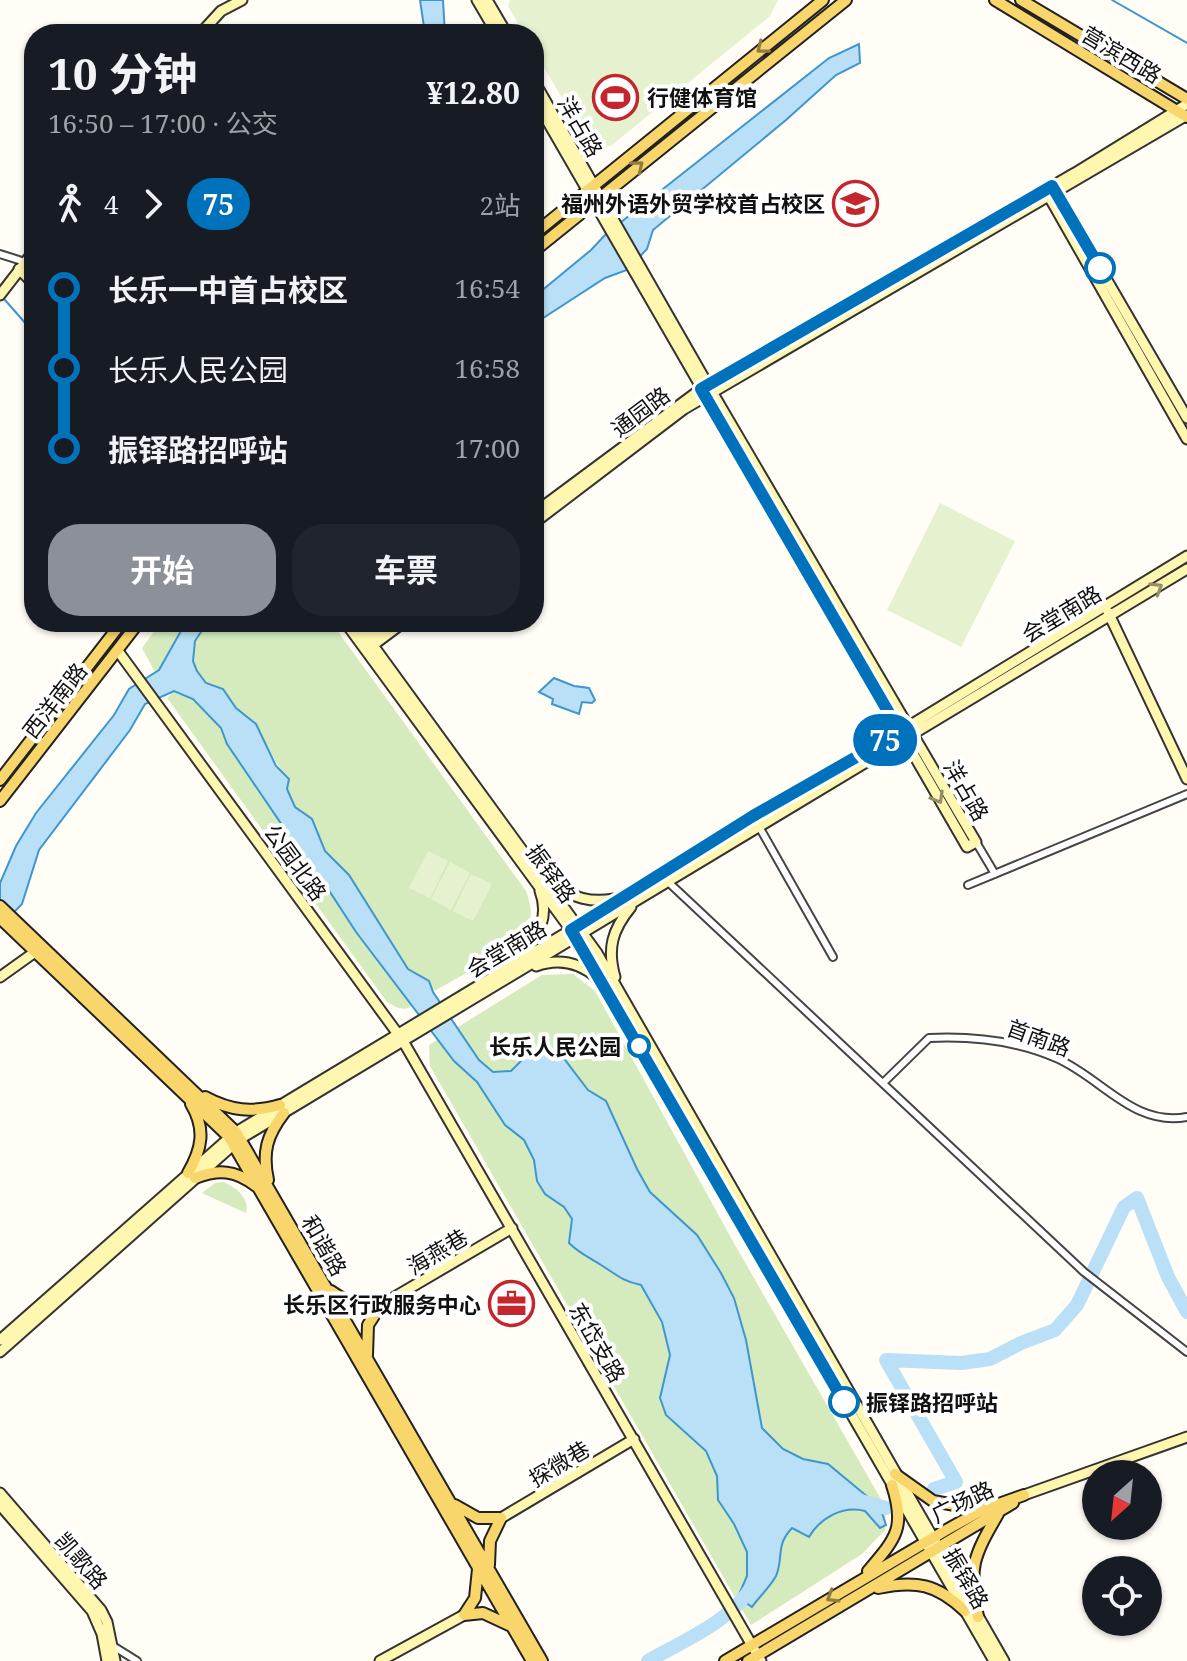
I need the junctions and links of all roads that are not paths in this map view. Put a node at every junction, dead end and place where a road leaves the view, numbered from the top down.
1 (242, 0) edge
2 (477, 0) edge
3 (487, 0) edge
4 (823, 0) edge
5 (846, 0) edge
6 (995, 0) edge
7 (1021, 0) edge
8 (209, 24) edge
9 (491, 24) edge
10 (501, 24) edge
11 (544, 100) edge
12 (1185, 110) edge
13 (544, 114) edge
14 (591, 188) junction
15 (1051, 191) junction
16 (597, 200) junction
17 (544, 226) edge
18 (544, 243) edge
19 (0, 254) edge
20 (24, 264) edge
21 (22, 266) junction
22 (24, 269) edge
23 (0, 295) edge
24 (707, 391) junction
25 (1187, 418) edge
26 (1187, 439) edge
27 (544, 506) edge
28 (544, 515) edge
29 (1187, 556) edge
30 (1187, 569) edge
31 (1108, 612) junction
32 (114, 632) edge
33 (132, 632) edge
34 (355, 632) edge
35 (361, 632) edge
36 (379, 632) edge
37 (387, 632) edge
38 (367, 644) junction
39 (118, 651) junction
40 (907, 733) junction
41 (1187, 779) edge
42 (0, 780) edge
43 (1187, 794) edge
44 (0, 801) edge
45 (753, 816) junction
46 (759, 827) junction
47 (976, 842) joint
48 (995, 874) junction
49 (539, 878) junction
50 (663, 878) junction
51 (968, 885) dead end
52 (632, 897) junction
53 (0, 906) edge
54 (6, 920) edge
55 (577, 931) junction
56 (35, 952) junction
57 (833, 957) dead end
58 (515, 969) junction
59 (0, 977) edge
60 (620, 992) junction
61 (608, 993) junction
62 (401, 1038) junction
63 (883, 1083) junction
64 (185, 1088) junction
65 (282, 1109) junction
66 (1187, 1117) edge
67 (235, 1138) junction
68 (191, 1176) junction
69 (267, 1191) junction
70 (512, 1228) junction
71 (328, 1289) junction
72 (381, 1305) junction
73 (0, 1340) edge
74 (0, 1352) edge
75 (1187, 1352) edge
76 (367, 1357) junction
77 (1187, 1437) edge
78 (634, 1439) junction
79 (894, 1480) junction
80 (0, 1493) edge
81 (1024, 1495) junction
82 (451, 1503) junction
83 (0, 1505) edge
84 (982, 1510) junction
85 (998, 1513) junction
86 (501, 1518) junction
87 (932, 1545) junction
88 (483, 1567) junction
89 (862, 1579) junction
90 (868, 1590) junction
91 (965, 1611) junction
92 (464, 1615) junction
93 (978, 1617) junction
94 (514, 1629) junction
95 (113, 1646) junction
96 (755, 1656) edge
97 (107, 1661) edge
98 (115, 1661) edge
99 (137, 1661) edge
100 (380, 1661) edge
101 (532, 1661) edge
102 (542, 1661) edge
103 (725, 1661) edge
104 (994, 1661) edge
105 (1004, 1661) edge

1 - 8 main road
2 - 9 main road
3 - 10 main road
4 -> 14 main road
16 -> 5 main road
6 - 12 main road, 营滨西路
7 - 12 main road, 营滨西路
11 - 14 main road, 洋占路
12 - 15 main road, 通园路
13 - 14 main road, 洋占路
14 - 16 main road, 洋占路
14 - 17 main road
15 - 24 main road, 通园路
15 - 25 main road
15 - 26 main road
16 - 18 main road
16 - 24 main road, 洋占路
19 - 21 street
20 - 21 main road
21 - 22 main road
21 - 23 main road
24 - 27 main road, 通园路
24 - 28 main road, 通园路
24 - 40 main road, 洋占路
29 - 31 main road, 会堂南路
31 -> 30 main road, 会堂南路
31 - 40 main road, 会堂南路
31 - 41 main road
32 - 42 main road, 西洋南路
33 - 39 main road, 西洋南路
34 - 38 main road, 振铎路
35 - 38 main road, 振铎路
36 - 38 main road
37 - 38 main road
38 - 49 main road, 振铎路
39 - 44 main road, 西洋南路
39 - 62 main road, 公园北路
40 - 45 main road, 会堂南路
40 - 46 main road, 会堂南路
40 - 47 main road, 洋占路
43 - 48 street
45 - 46 street
45 - 50 main road, 会堂南路
46 - 50 main road, 会堂南路
46 - 57 street
47 - 48 street
48 - 51 street
49 - 52 main road
49 - 55 main road, 振铎路
49 - 58 main road
50 - 52 main road, 会堂南路
50 - 63 street
52 - 55 main road, 会堂南路
52 - 60 main road
53 - 54 main road, 和谐路
54 - 56 main road, 和谐路
54 - 64 main road, 和谐路
55 - 58 main road, 会堂南路
55 - 60 main road, 振铎路
55 - 61 main road, 振铎路
56 - 59 main road
56 - 64 main road, 和谐路
58 - 61 main road
58 - 62 main road, 会堂南路
60 - 79 main road, 振铎路
61 - 79 main road, 振铎路
62 - 65 main road, 会堂南路
62 - 70 main road, 东岱支路
63 - 66 street, 首南路
63 - 75 street
64 - 65 main road
64 - 67 main road, 和谐路
64 - 68 main road
65 - 67 main road, 会堂南路
65 - 69 main road
67 - 68 main road, 会堂南路
67 - 69 main road, 和谐路
68 - 69 main road
68 - 73 main road, 会堂南路
68 - 74 main road, 会堂南路
69 - 71 main road, 和谐路
69 - 88 main road, 和谐路
70 - 72 main road, 海燕巷
70 - 78 main road, 东岱支路
71 - 72 main road
71 - 76 main road, 和谐路
72 - 76 main road
76 - 82 main road, 和谐路
77 - 81 main road
78 - 86 main road, 探微巷
78 - 96 main road, 东岱支路
79 - 84 main road
79 - 87 main road, 振铎路
79 - 89 main road
80 - 95 main road, 凯歌路
81 - 84 main road, 广场路
81 - 85 main road, 广场路
82 - 86 main road
82 - 88 main road, 和谐路
83 - 97 main road, 凯歌路
84 - 87 main road, 广场路
85 - 87 main road, 广场路
85 - 93 main road
86 - 88 main road
87 - 89 main road, 广场路
87 - 90 main road, 广场路
87 - 91 main road, 振铎路
87 - 93 main road, 振铎路
88 - 92 main road
88 - 94 main road, 和谐路
88 - 102 main road, 和谐路
89 -> 96 main road, 广场路
90 - 91 main road
90 - 96 main road, 广场路
91 - 104 main road, 振铎路
92 - 94 main road
92 - 100 main road
93 - 105 main road, 振铎路
94 - 101 main road, 和谐路
95 - 98 main road, 凯歌路
95 - 99 street
96 - 103 main road, 广场路

